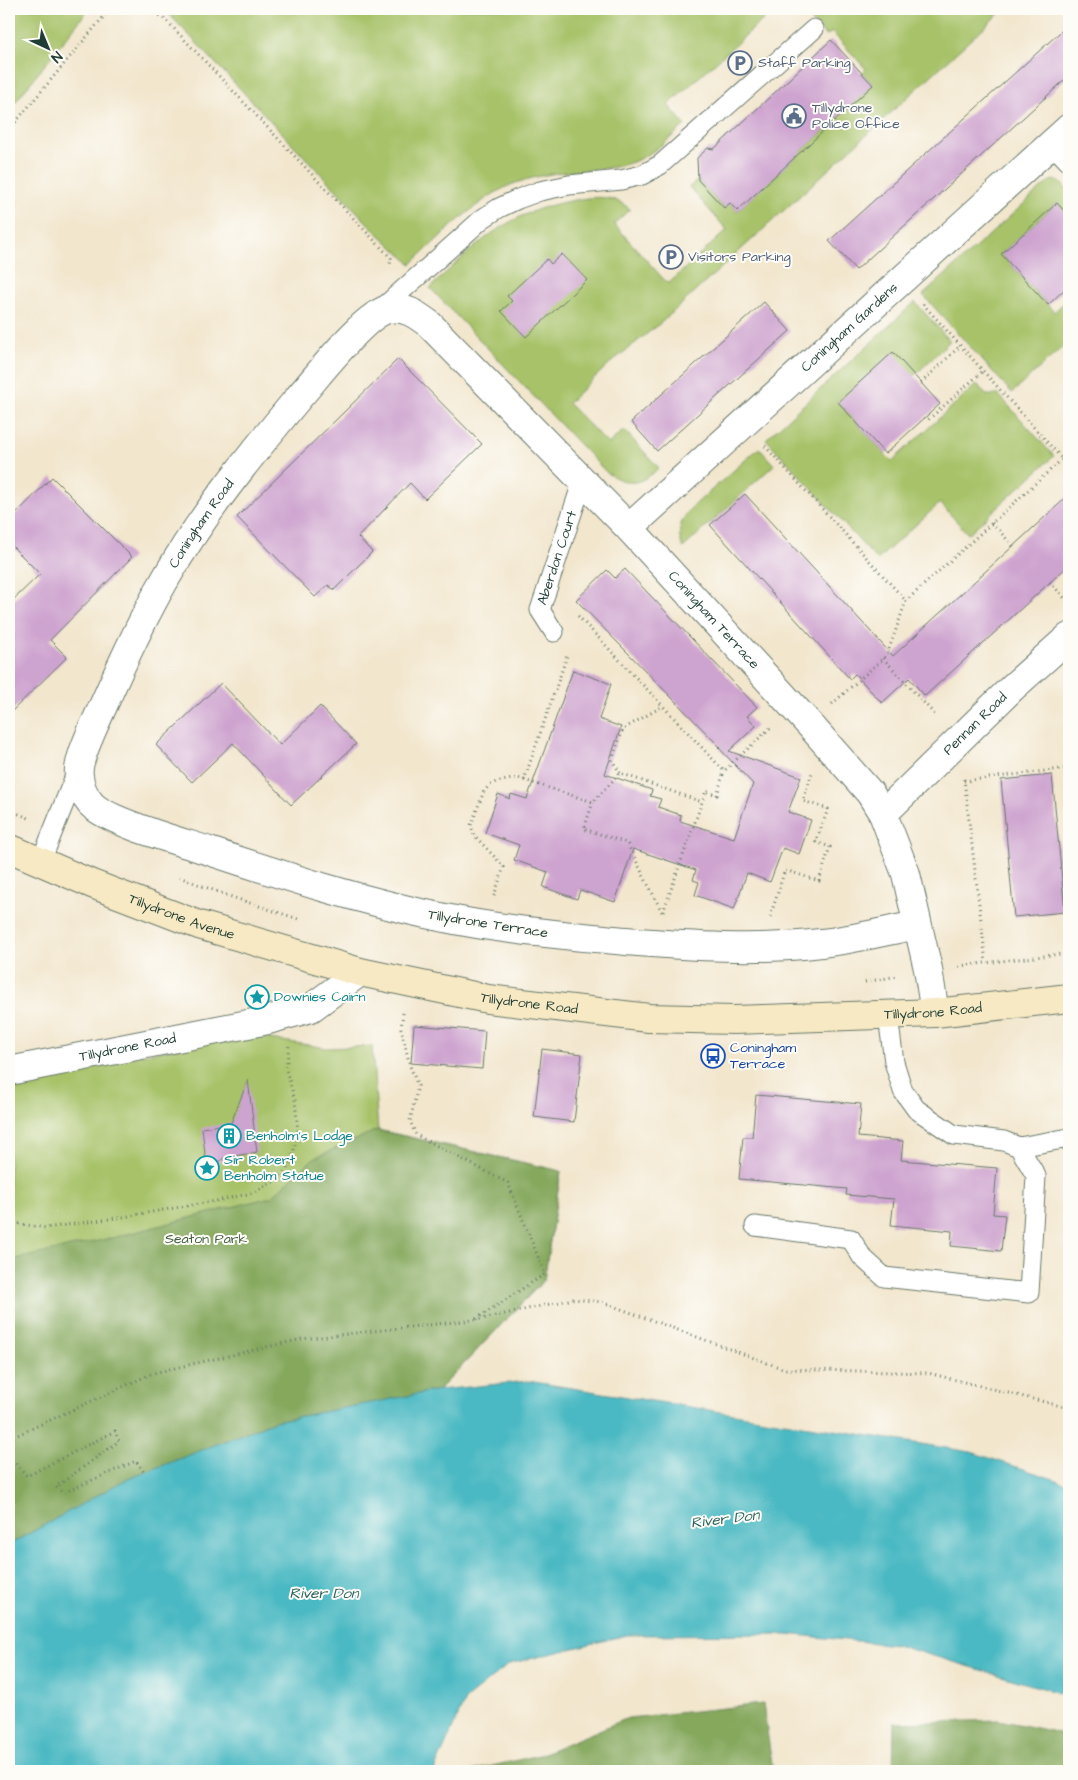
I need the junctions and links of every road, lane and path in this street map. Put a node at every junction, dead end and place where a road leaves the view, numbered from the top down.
1 (110, 9) edge
2 (146, 9) edge
3 (814, 29) dead end
4 (9, 130) edge
5 (1063, 144) edge
6 (902, 281) junction
7 (379, 311) junction
8 (960, 346) junction
9 (983, 371) junction
10 (921, 384) dead end
11 (925, 417) dead end
12 (745, 424) junction
13 (1069, 453) edge
14 (1064, 461) junction
15 (583, 480) junction
16 (992, 523) junction
17 (629, 528) junction
18 (1013, 546) dead end
19 (1050, 582) dead end
20 (906, 601) junction
21 (1069, 603) edge
22 (575, 613) dead end
23 (580, 619) junction
24 (578, 626) dead end
25 (554, 632) dead end
26 (1069, 637) edge
27 (569, 652) dead end
28 (883, 658) junction
29 (663, 706) junction
30 (808, 723) junction
31 (959, 740) junction
32 (1069, 768) edge
33 (724, 772) junction
34 (620, 773) junction
35 (524, 780) junction
36 (80, 781) junction
37 (964, 781) junction
38 (593, 802) junction
39 (702, 802) junction
40 (883, 814) junction
41 (9, 848) edge
42 (41, 861) junction
43 (663, 913) junction
44 (484, 925) junction
45 (917, 925) junction
46 (652, 943) junction
47 (760, 946) junction
48 (986, 962) dead end
49 (360, 972) junction
50 (409, 982) junction
51 (1069, 998) edge
52 (311, 1008) junction
53 (934, 1013) junction
54 (888, 1016) junction
55 (9, 1071) edge
56 (1069, 1138) edge
57 (1019, 1147) junction
58 (9, 1222) edge
59 (755, 1226) dead end
60 (475, 1320) junction
61 (1069, 1408) edge
62 (9, 1439) edge
63 (9, 1456) edge
64 (144, 1472) dead end

1 - 4 path
2 - 7 path
3 - 7 lane
5 - 6 street, Coningham Gardens
6 - 8 path
6 - 12 street, Coningham Gardens
7 - 15 street, Coningham Terrace
7 - 36 street, Coningham Road
8 - 9 path
8 - 10 path
9 - 11 path
9 - 14 path
12 - 17 street, Coningham Gardens
12 - 20 path
13 - 14 path
14 - 16 path
15 - 17 street, Coningham Terrace
15 - 25 lane, Aberdon Court
16 - 18 path
16 - 20 path
17 - 30 street, Coningham Terrace
19 - 21 path
20 - 28 path
22 - 23 path
23 - 24 path
23 - 29 path
26 - 31 street, Pennan Road
27 - 35 path
28 - 30 path
28 - 31 path
29 - 33 path
29 - 34 path
30 - 33 path
30 - 40 street, Coningham Terrace
30 - 47 path
31 - 37 path
31 - 40 street, Pennan Road
32 - 37 path
33 - 39 path
34 - 38 path
34 - 39 path
35 - 38 path
35 - 44 path
36 - 42 lane, Coningham Road
36 - 44 street, Tillydrone Terrace
37 - 48 path
38 - 43 path
39 - 43 path
40 - 45 street, Coningham Terrace
41 - 42 main road, Tillydrone Avenue
42 - 49 main road, Tillydrone Avenue
43 - 46 path
44 - 46 street, Tillydrone Terrace
45 - 47 street, Tillydrone Terrace
45 - 53 street, Coningham Terrace
46 - 47 street, Tillydrone Terrace
49 - 50 main road, Tillydrone Road
49 - 52 street, Tillydrone Road
50 - 54 main road, Tillydrone Road
50 - 60 path
51 - 53 main road, Tillydrone Road
52 - 55 street, Tillydrone Road
52 - 58 path
53 - 54 main road, Tillydrone Road
54 - 57 lane
56 - 57 lane
57 - 59 lane
60 - 61 path
60 - 62 path
63 - 64 path

